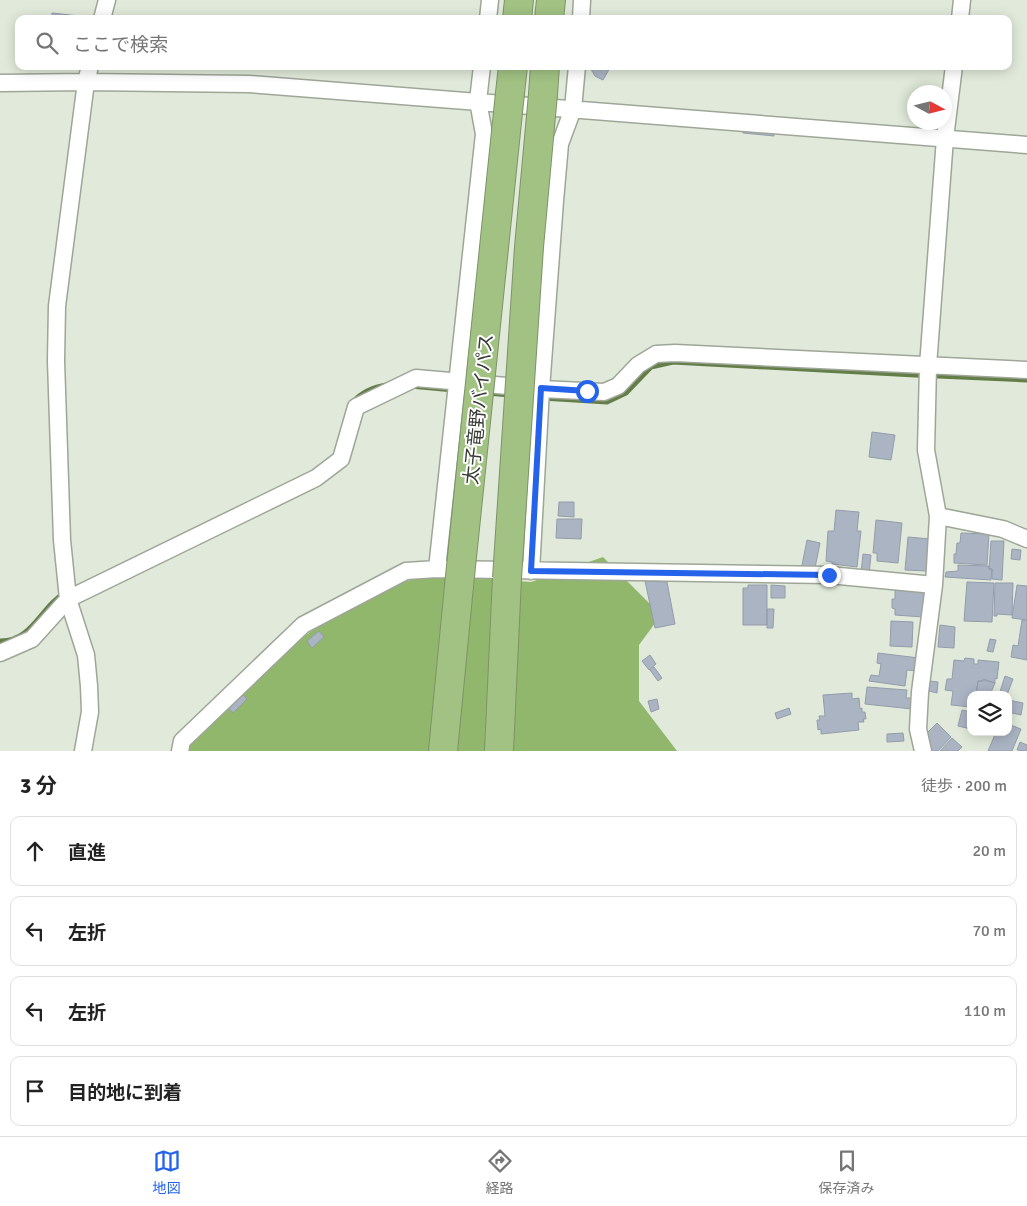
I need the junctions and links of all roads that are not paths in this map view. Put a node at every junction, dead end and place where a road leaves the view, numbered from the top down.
1 (107, 0) edge
2 (490, 0) edge
3 (519, 0) edge
4 (551, 0) edge
5 (582, 0) edge
6 (962, 0) edge
7 (103, 15) edge
8 (488, 15) edge
9 (517, 15) edge
10 (549, 15) edge
11 (581, 15) edge
12 (960, 15) edge
13 (482, 70) edge
14 (513, 70) edge
15 (545, 70) edge
16 (576, 70) edge
17 (954, 70) edge
18 (88, 74) edge
19 (0, 83) edge
20 (478, 101) junction
21 (573, 109) junction
22 (945, 138) junction
23 (1027, 145) edge
24 (928, 366) junction
25 (1027, 370) edge
26 (458, 380) junction
27 (541, 388) junction
28 (938, 516) junction
29 (1027, 539) edge
30 (437, 569) junction
31 (519, 574) junction
32 (934, 585) junction
33 (68, 599) junction
34 (0, 653) edge
35 (83, 751) edge
36 (180, 751) edge
37 (443, 751) edge
38 (499, 751) edge
39 (923, 751) edge

1 - 7 street
2 - 8 street
3 - 9 highway
4 - 10 highway
5 - 11 street
6 - 12 street
13 - 20 street
14 - 37 highway, 太子竜野バイパス, bridge
15 - 31 highway, 太子竜野バイパス, bridge
16 - 21 street
17 - 22 street
18 - 19 street
18 - 20 street
18 - 33 street
20 - 21 street
20 - 26 street
21 - 22 street
21 - 27 street
22 - 23 street
22 - 24 street
24 - 25 street
24 - 27 street
24 - 28 street
26 - 27 street
26 - 30 street
26 - 33 street
27 - 31 street
28 - 29 street
28 - 32 street
30 - 31 street
30 - 36 street
31 - 32 street
31 - 38 highway, 太子竜野バイパス
32 - 39 street
33 - 34 street
33 - 35 street

